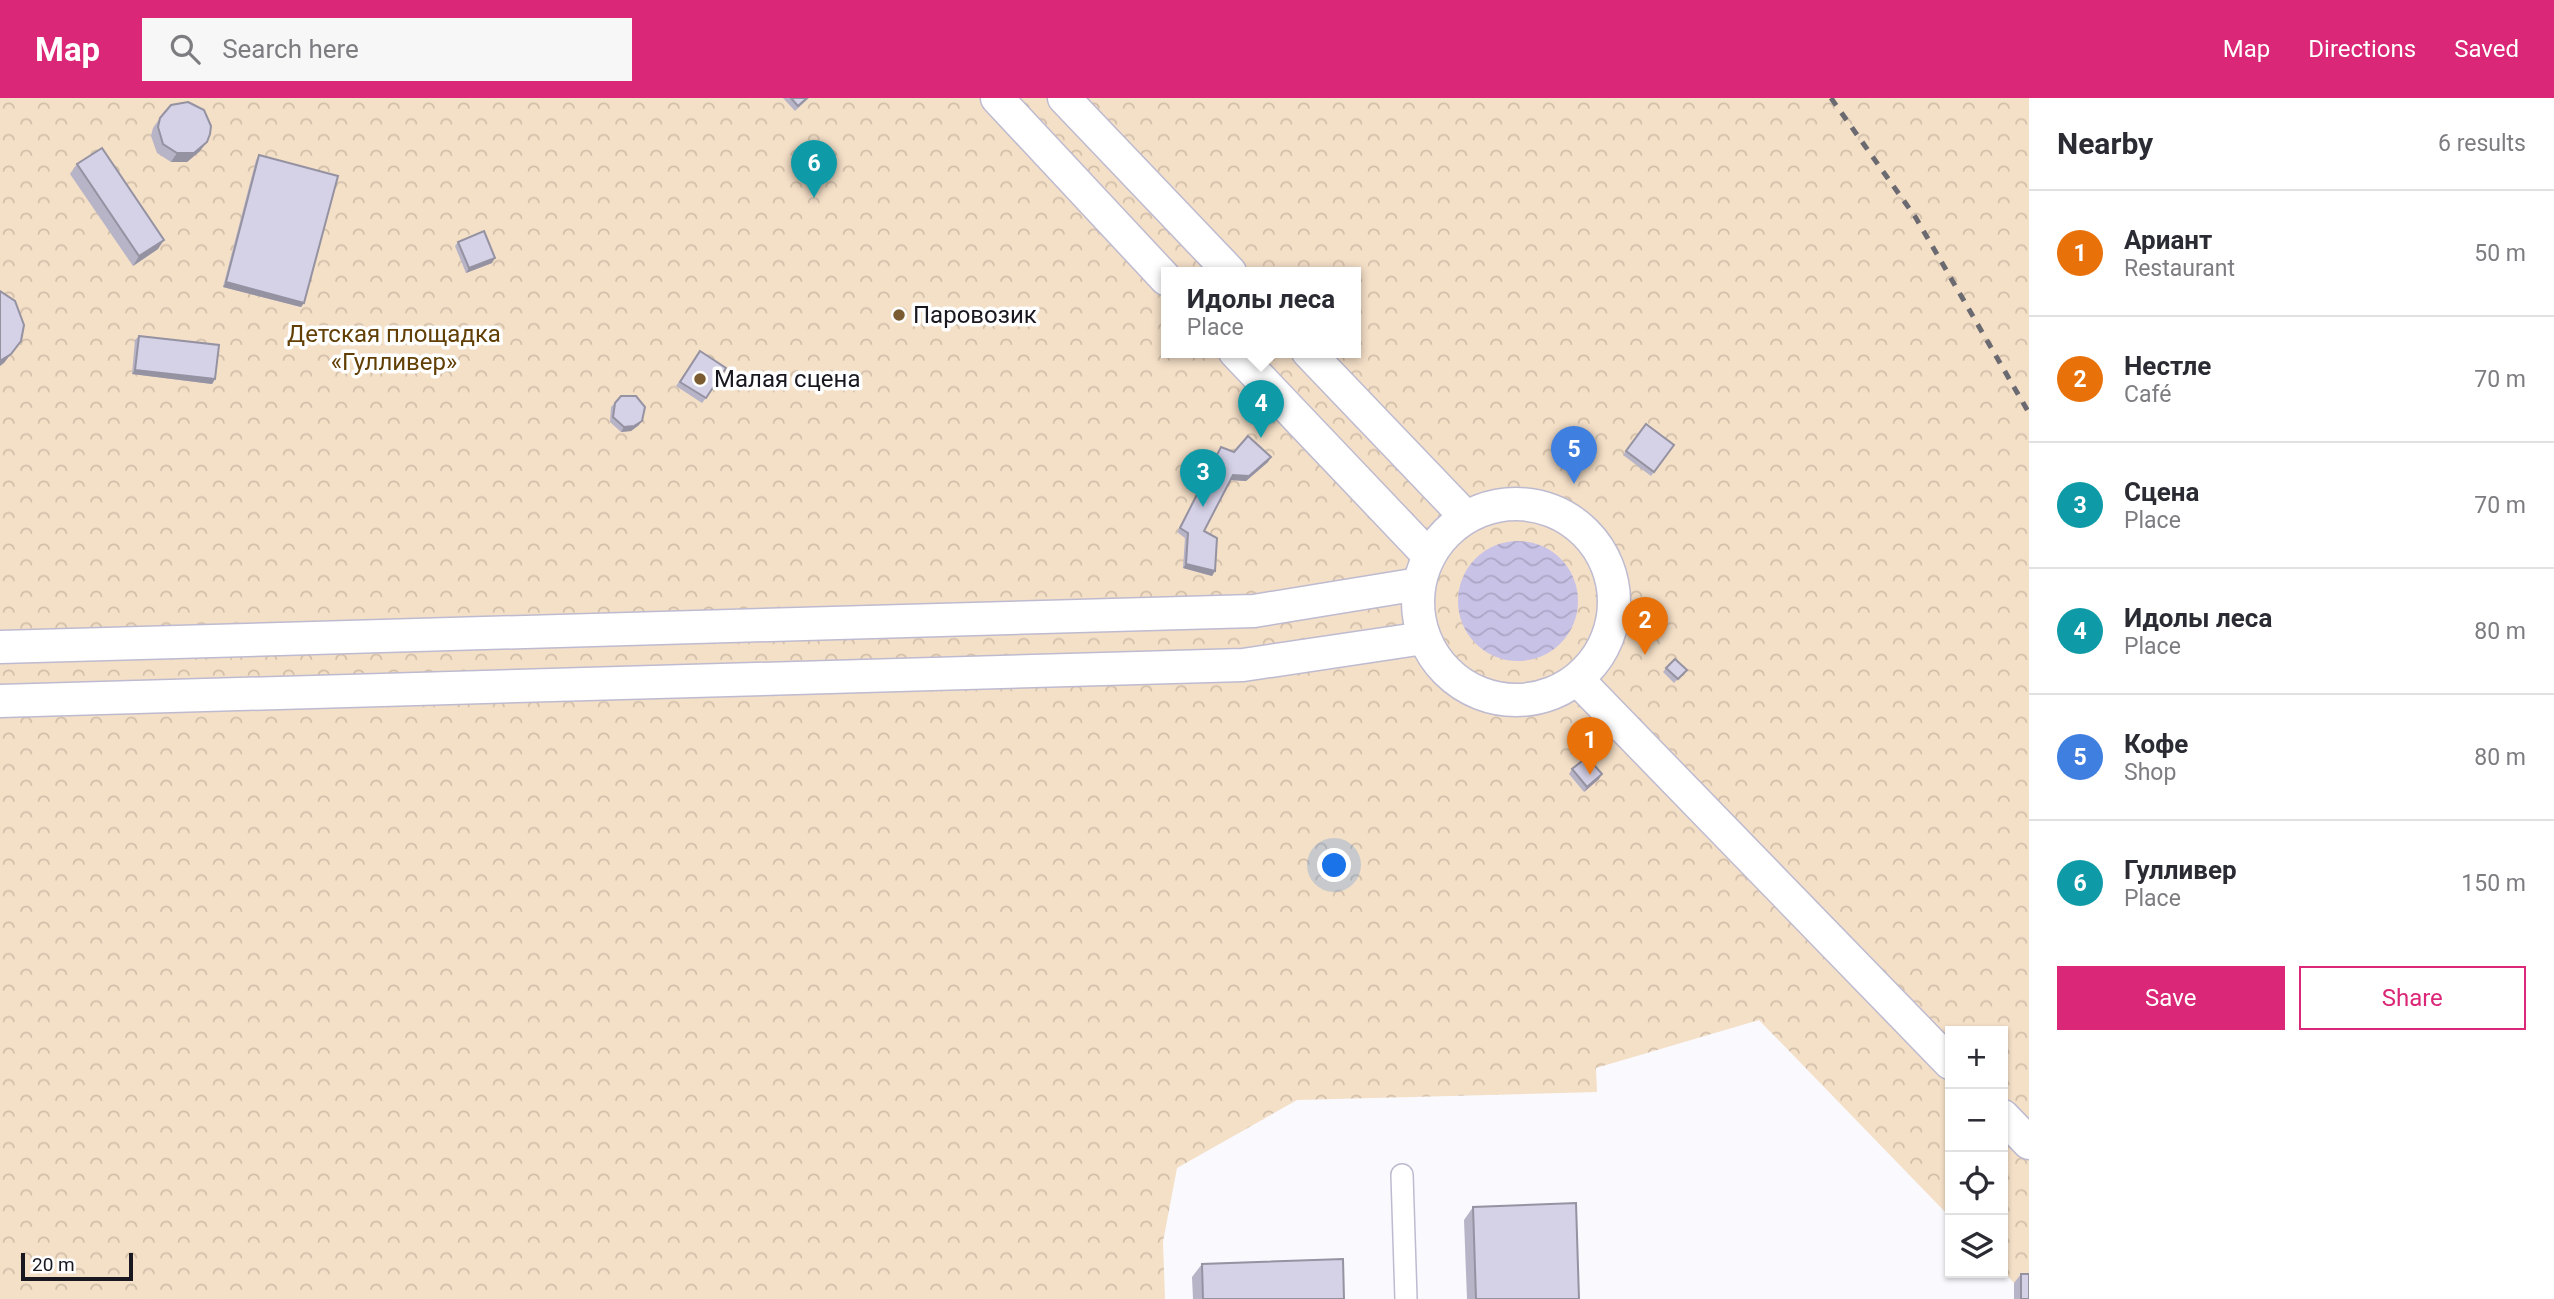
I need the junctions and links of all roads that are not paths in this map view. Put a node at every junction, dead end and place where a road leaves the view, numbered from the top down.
1 (997, 98) edge
2 (1064, 98) edge
3 (1225, 267) edge
4 (1161, 273) edge
5 (1240, 358) edge
6 (1314, 358) edge
7 (1466, 517) junction
8 (1424, 570) junction
9 (1424, 638) junction
10 (0, 647) edge
11 (1578, 680) junction
12 (0, 701) edge
13 (1945, 1058) edge
14 (2008, 1121) edge
15 (2029, 1143) edge
16 (1402, 1175) dead end
17 (1406, 1299) edge

1 - 4 street
2 - 3 street
5 - 8 street
6 - 7 street
7 - 8 street
7 - 11 street
8 - 9 street
8 - 10 street
9 - 11 street
9 - 12 street
11 - 13 street
14 - 15 street
16 - 17 lane

